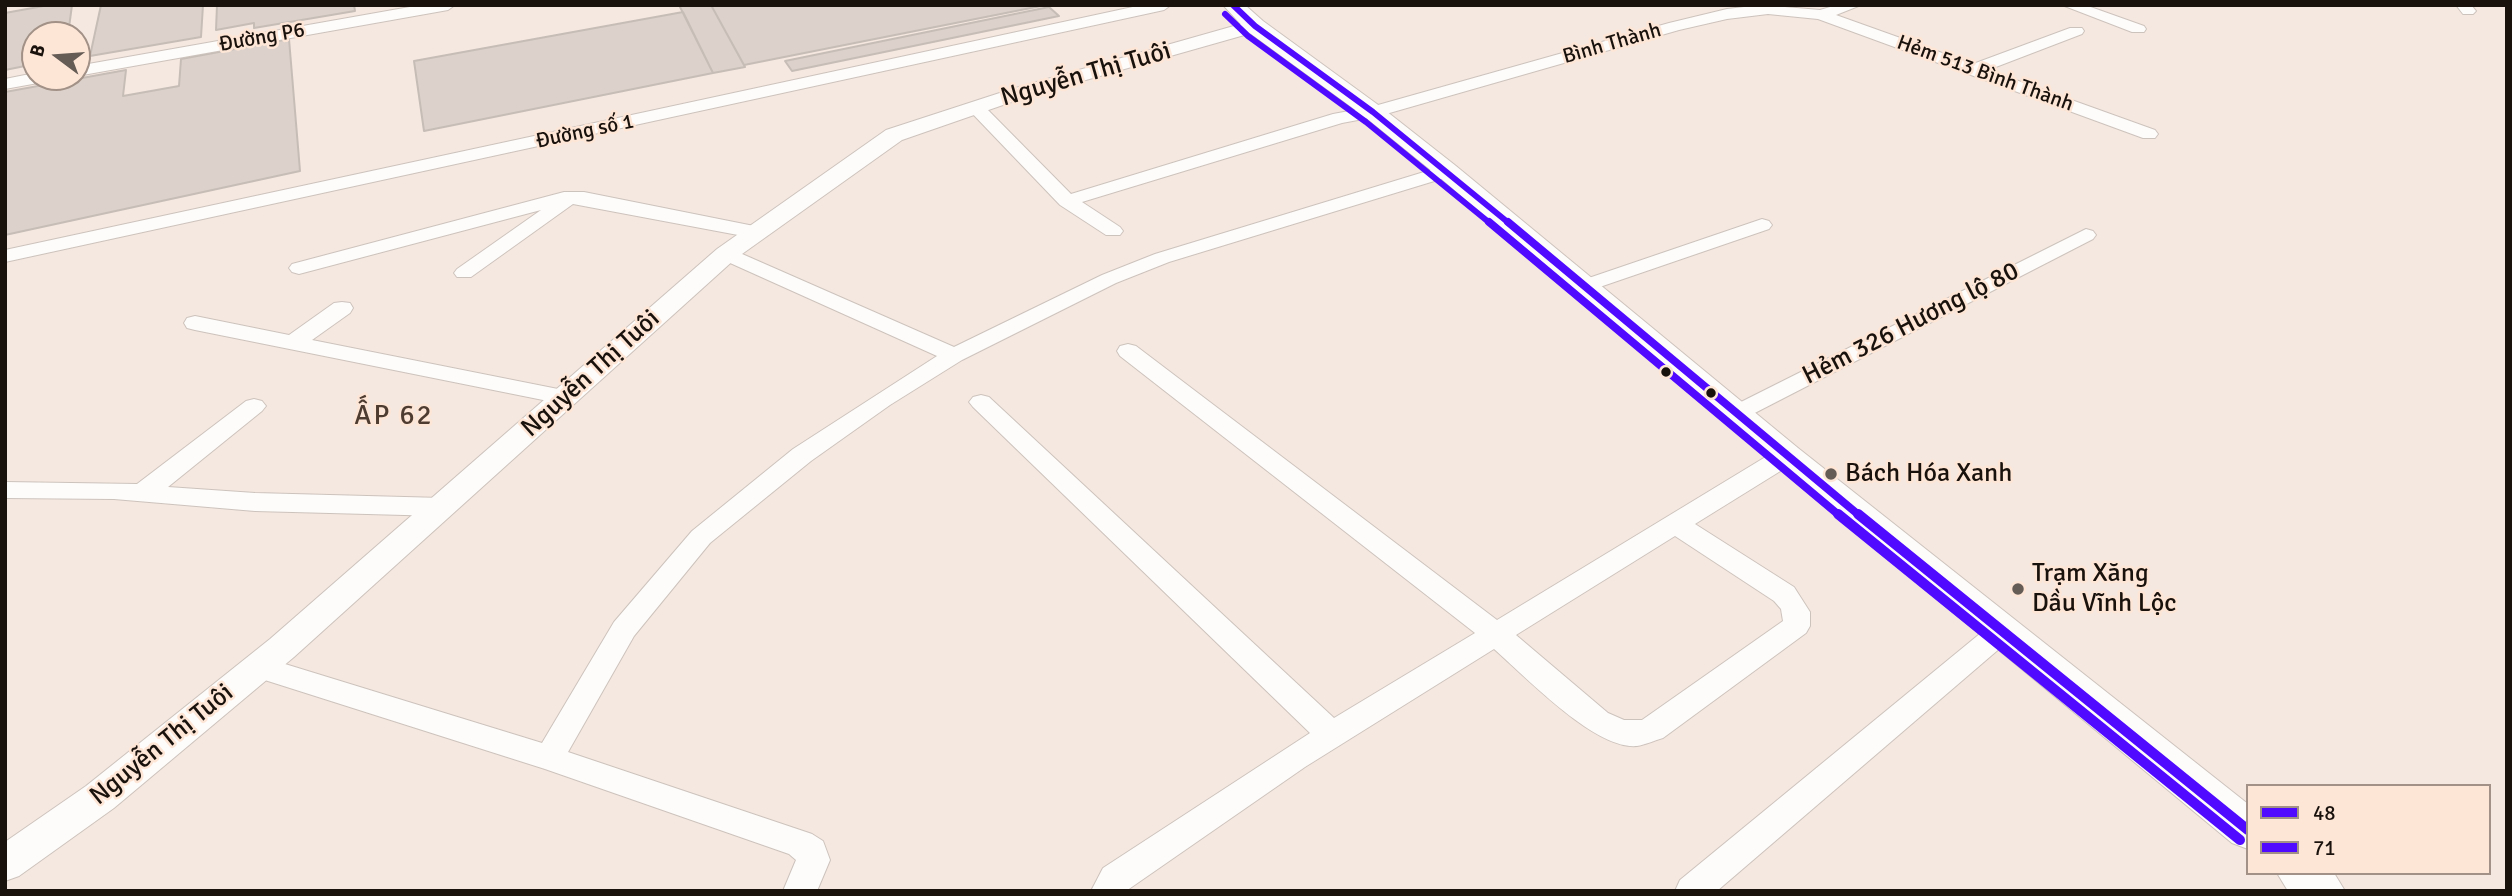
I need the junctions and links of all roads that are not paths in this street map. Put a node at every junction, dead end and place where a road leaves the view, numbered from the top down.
1 (448, 5) edge
2 (1164, 5) edge
3 (1233, 5) edge
4 (1854, 5) edge
5 (2069, 5) edge
6 (1821, 15) junction
7 (1255, 26) junction
8 (2138, 29) dead end
9 (2076, 31) dead end
10 (91, 69) edge
11 (1976, 69) junction
12 (975, 108) junction
13 (1373, 112) junction
14 (2149, 134) dead end
15 (1447, 172) junction
16 (573, 198) junction
17 (1067, 201) junction
18 (1762, 225) dead end
19 (1113, 231) dead end
20 (754, 232) junction
21 (2086, 235) dead end
22 (726, 254) junction
23 (5, 256) edge
24 (299, 268) dead end
25 (464, 273) dead end
26 (1584, 286) junction
27 (342, 308) dead end
28 (195, 323) dead end
29 (294, 342) junction
30 (1128, 351) dead end
31 (954, 355) junction
32 (563, 397) junction
33 (981, 402) dead end
34 (254, 406) dead end
35 (1737, 413) junction
36 (1786, 456) junction
37 (5, 490) edge
38 (143, 493) junction
39 (442, 507) junction
40 (1676, 524) junction
41 (2003, 630) junction
42 (1496, 635) junction
43 (259, 667) junction
44 (1332, 735) junction
45 (549, 758) junction
46 (2246, 828) edge
47 (5, 864) edge
48 (2302, 875) edge
49 (800, 891) edge
50 (1108, 891) edge
51 (1692, 891) edge
52 (2322, 891) edge

1 - 10 street, Đường P6
2 - 23 street, Đường số 1
3 - 7 main road
4 - 6 street, Bình Thành
5 - 8 street
6 - 11 street, Hẻm 513 Bình Thành
6 - 13 street, Bình Thành
7 - 12 street, Nguyễn Thị Tuôi
7 - 13 main road
9 - 11 street
11 - 14 street, Hẻm 513 Bình Thành
12 - 17 street
12 - 20 street, Nguyễn Thị Tuôi
13 - 15 main road
13 - 17 street, Bình Thành
15 - 26 main road
15 - 31 street
16 - 20 street
16 - 24 street
16 - 25 street
17 - 19 street
18 - 26 street
20 - 22 street, Nguyễn Thị Tuôi
21 - 35 street, Hẻm 326 Hương lộ 80
22 - 31 street
22 - 32 street, Nguyễn Thị Tuôi
26 - 35 main road
27 - 29 street
28 - 29 street
29 - 32 street
30 - 42 street
31 - 45 street
32 - 39 street, Nguyễn Thị Tuôi
33 - 44 street
34 - 38 street
35 - 36 main road
36 - 40 street
36 - 41 main road
37 - 38 street
38 - 39 street
39 - 43 street, Nguyễn Thị Tuôi
40 - 42 street
40 - 42 street
41 - 46 main road
41 - 51 street
42 - 44 street
43 - 45 street
43 - 47 street, Nguyễn Thị Tuôi
44 - 50 street
45 - 49 street
48 - 52 main road

